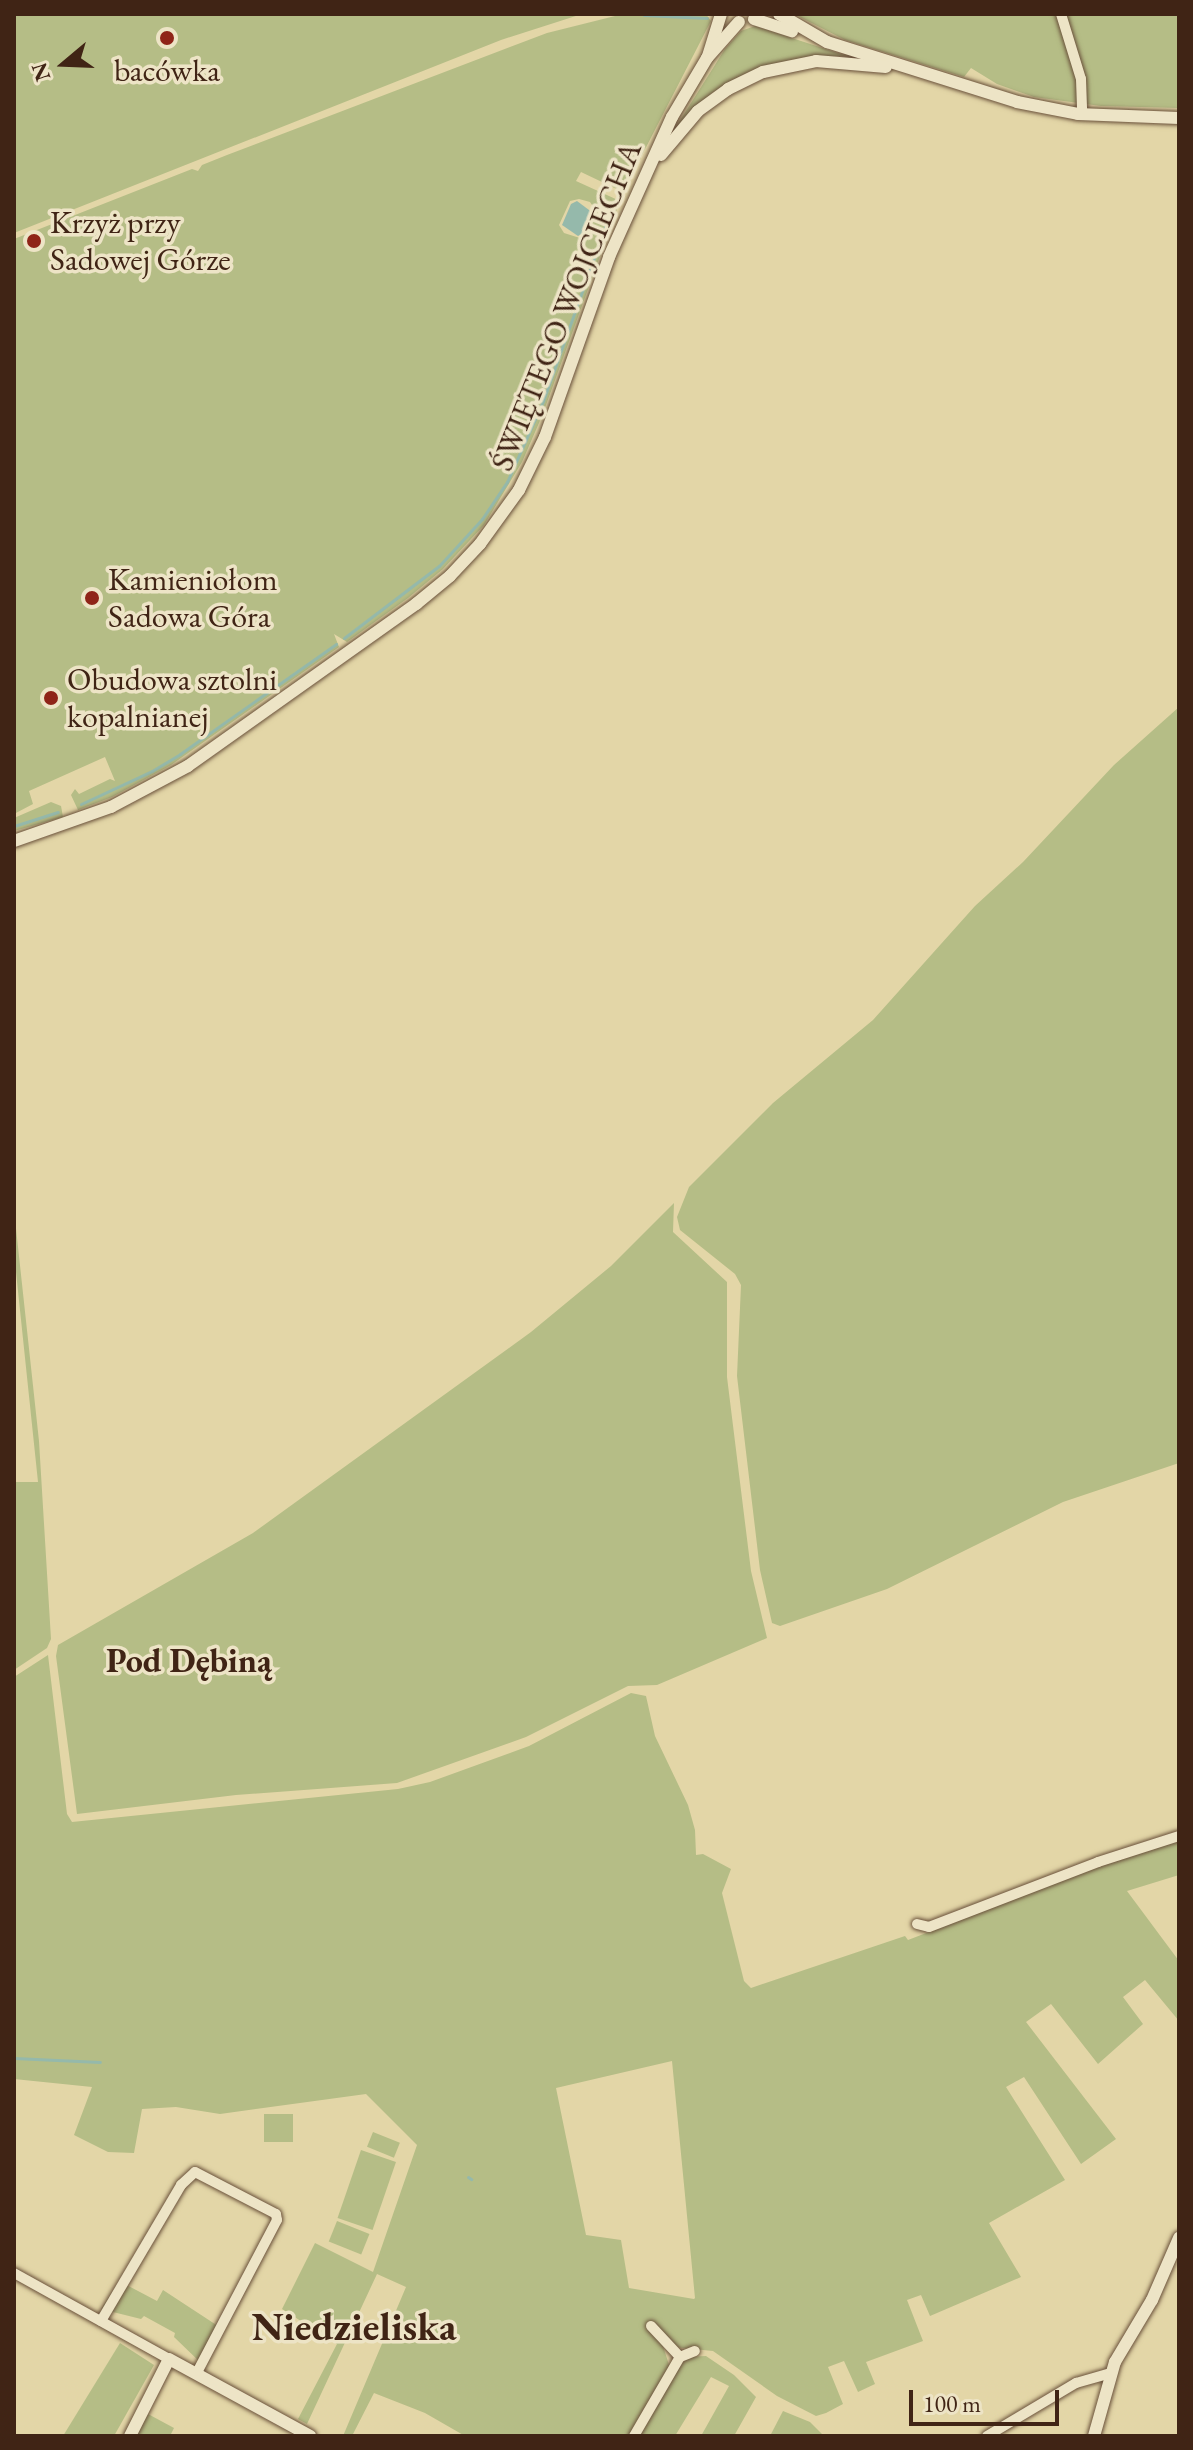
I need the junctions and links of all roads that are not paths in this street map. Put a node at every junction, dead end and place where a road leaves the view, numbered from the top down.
1 (722, 14) edge
2 (779, 14) edge
3 (1061, 14) edge
4 (757, 17) edge
5 (739, 22) junction
6 (808, 34) junction
7 (707, 58) junction
8 (909, 69) junction
9 (1082, 114) junction
10 (1179, 118) edge
11 (649, 169) junction
12 (14, 841) edge
13 (1179, 1836) edge
14 (917, 1924) dead end
15 (1179, 2238) edge
16 (14, 2273) edge
17 (101, 2321) junction
18 (651, 2326) dead end
19 (695, 2351) dead end
20 (680, 2357) junction
21 (169, 2359) junction
22 (1110, 2373) junction
23 (196, 2374) junction
24 (130, 2436) edge
25 (310, 2436) edge
26 (634, 2436) edge
27 (987, 2436) edge
28 (1094, 2436) edge

1 - 5 street
1 - 7 street, ŚWIĘTEGO WOJCIECHA
2 - 6 street
3 - 9 street
4 - 5 street
4 - 6 street
5 - 7 street, ŚWIĘTEGO WOJCIECHA
6 - 8 street
7 - 11 street, ŚWIĘTEGO WOJCIECHA
8 - 9 street
8 - 11 street
9 - 10 street
11 - 12 street, ŚWIĘTEGO WOJCIECHA
13 - 14 street
15 - 22 street
16 - 17 street
17 - 21 street
17 - 23 street
18 - 20 street
19 - 20 street
20 - 26 street
21 - 23 street
21 - 24 street
22 - 27 street
22 - 28 street
23 - 25 street

